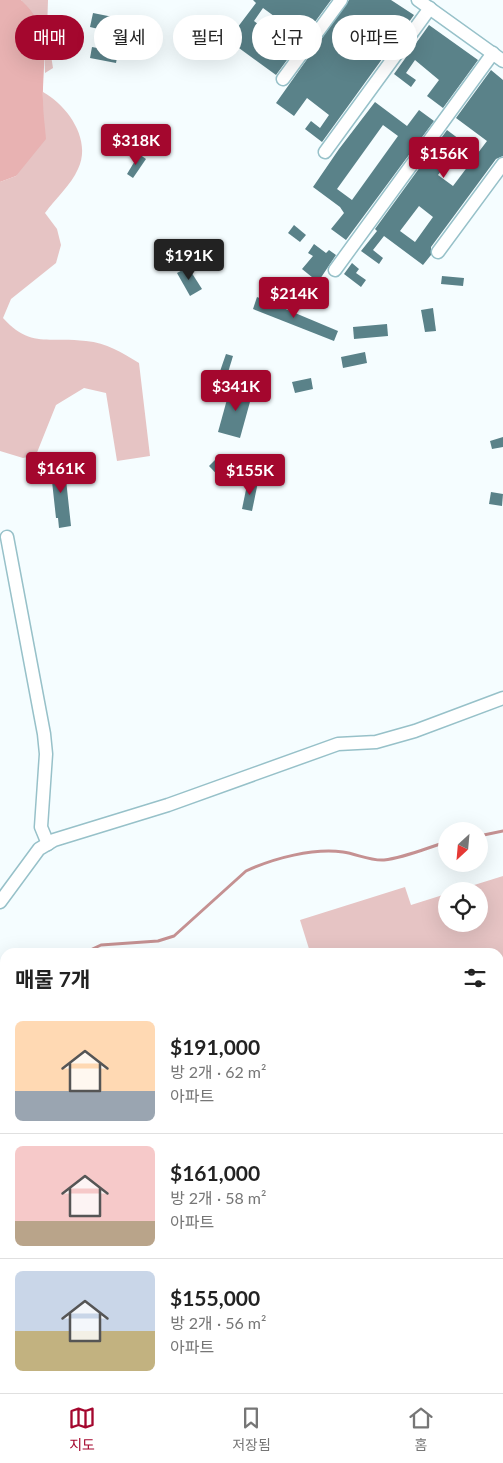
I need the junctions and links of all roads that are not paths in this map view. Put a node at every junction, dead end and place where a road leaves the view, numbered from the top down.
1 (341, 0) edge
2 (418, 0) edge
3 (430, 8) junction
4 (498, 57) edge
5 (283, 80) dead end
6 (325, 152) dead end
7 (503, 164) edge
8 (438, 252) dead end
9 (334, 270) dead end
10 (7, 537) dead end
11 (503, 698) edge
12 (48, 844) junction
13 (0, 902) edge

1 - 5 street
2 - 3 street
3 - 4 street
3 - 6 street
4 - 9 street
7 - 8 street
10 - 12 street
11 - 12 street
12 - 13 street

